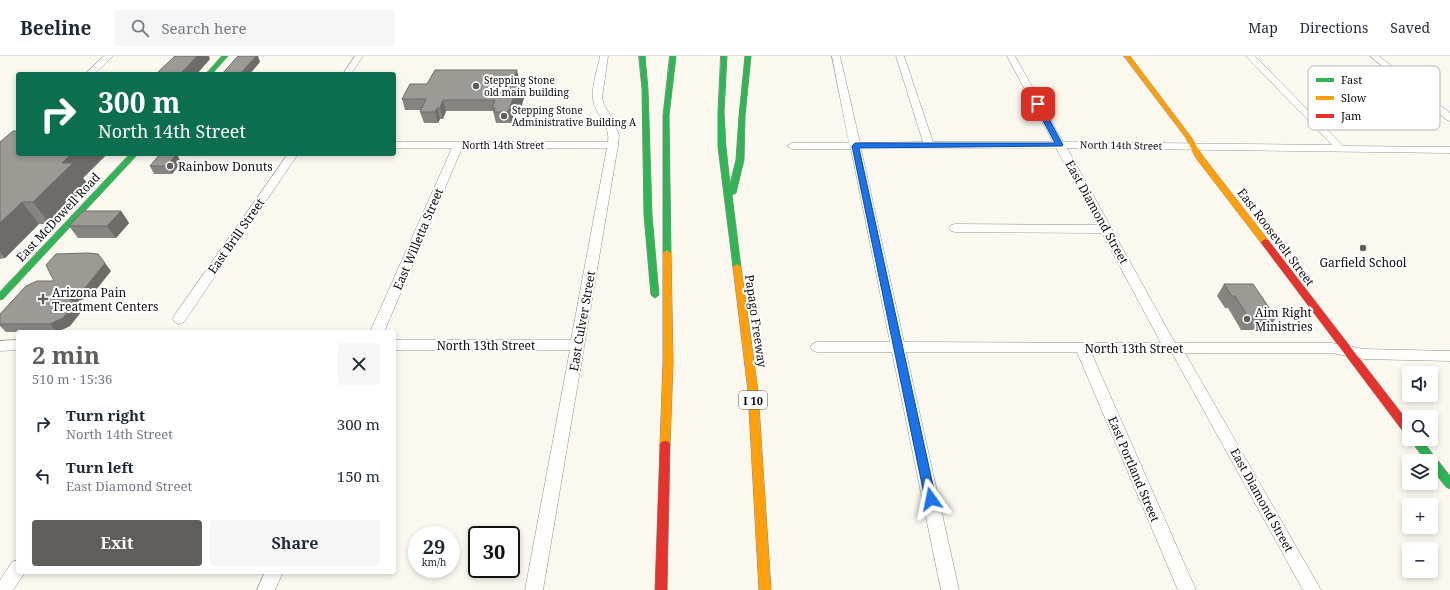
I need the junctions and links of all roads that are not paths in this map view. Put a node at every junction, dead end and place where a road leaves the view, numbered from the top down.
1 (109, 56) edge
2 (225, 56) edge
3 (359, 56) edge
4 (604, 56) edge
5 (642, 56) edge
6 (673, 56) edge
7 (724, 56) edge
8 (748, 56) edge
9 (836, 56) edge
10 (900, 56) edge
11 (1011, 56) edge
12 (1127, 56) edge
13 (1250, 56) edge
14 (1374, 56) edge
15 (1386, 66) edge
16 (91, 72) edge
17 (211, 72) edge
18 (348, 72) edge
19 (1440, 110) edge
20 (1308, 115) edge
21 (1450, 118) edge
22 (1322, 130) edge
23 (396, 145) edge
24 (458, 145) junction
25 (613, 145) junction
26 (930, 145) junction
27 (1060, 145) junction
28 (792, 146) dead end
29 (855, 146) junction
30 (1193, 146) junction
31 (1340, 148) junction
32 (1450, 150) edge
33 (132, 156) edge
34 (292, 156) edge
35 (728, 212) junction
36 (955, 228) dead end
37 (1106, 229) junction
38 (0, 297) edge
39 (179, 318) dead end
40 (378, 330) edge
41 (16, 345) edge
42 (396, 345) edge
43 (578, 345) junction
44 (0, 346) edge
45 (817, 347) dead end
46 (899, 347) junction
47 (1082, 348) junction
48 (1174, 348) junction
49 (1348, 351) junction
50 (1450, 356) edge
51 (668, 363) junction
52 (1402, 422) edge
53 (1420, 446) edge
54 (1450, 484) edge
55 (16, 571) edge
56 (273, 574) edge
57 (3, 590) edge
58 (266, 590) edge
59 (534, 590) edge
60 (661, 590) edge
61 (765, 590) edge
62 (950, 590) edge
63 (1187, 590) edge
64 (1312, 590) edge

1 - 16 street
2 - 17 main road
3 - 18 street
4 - 25 street, East Culver Street
5 - 51 main road
6 - 51 main road
7 - 35 main road, Papago Freeway / I 10
8 - 35 main road
9 - 29 street
10 - 26 street
11 - 27 street, East Diamond Street
12 - 30 main road, East Roosevelt Street
13 - 20 street
14 - 15 street
19 - 21 street
22 - 31 street
23 - 24 street, North 14th Street
24 - 25 street, North 14th Street
24 - 40 street, East Willetta Street
25 - 43 street, East Culver Street
26 - 27 street, North 14th Street
26 - 29 street, North 14th Street
27 - 30 street, North 14th Street
27 - 37 street, East Diamond Street
28 - 29 street, North 14th Street
29 - 46 street
30 - 31 street, North 14th Street
30 - 49 main road, East Roosevelt Street
31 - 32 street, North 14th Street
33 - 38 main road, East McDowell Road
34 - 39 street, East Brill Street
35 - 61 main road, Papago Freeway / I 10
36 - 37 street
37 - 48 street, East Diamond Street
41 - 44 street
42 - 43 street, North 13th Street
43 - 59 street, East Culver Street
45 - 46 street, North 13th Street
46 - 47 street, North 13th Street
46 - 62 street
47 - 48 street, North 13th Street
47 - 63 street, East Portland Street
48 - 49 street, North 13th Street
48 - 64 street, East Diamond Street
49 - 50 street, North 13th Street
49 - 52 main road, East Roosevelt Street
51 - 60 main road
53 - 54 main road
55 - 57 street
56 - 58 street

